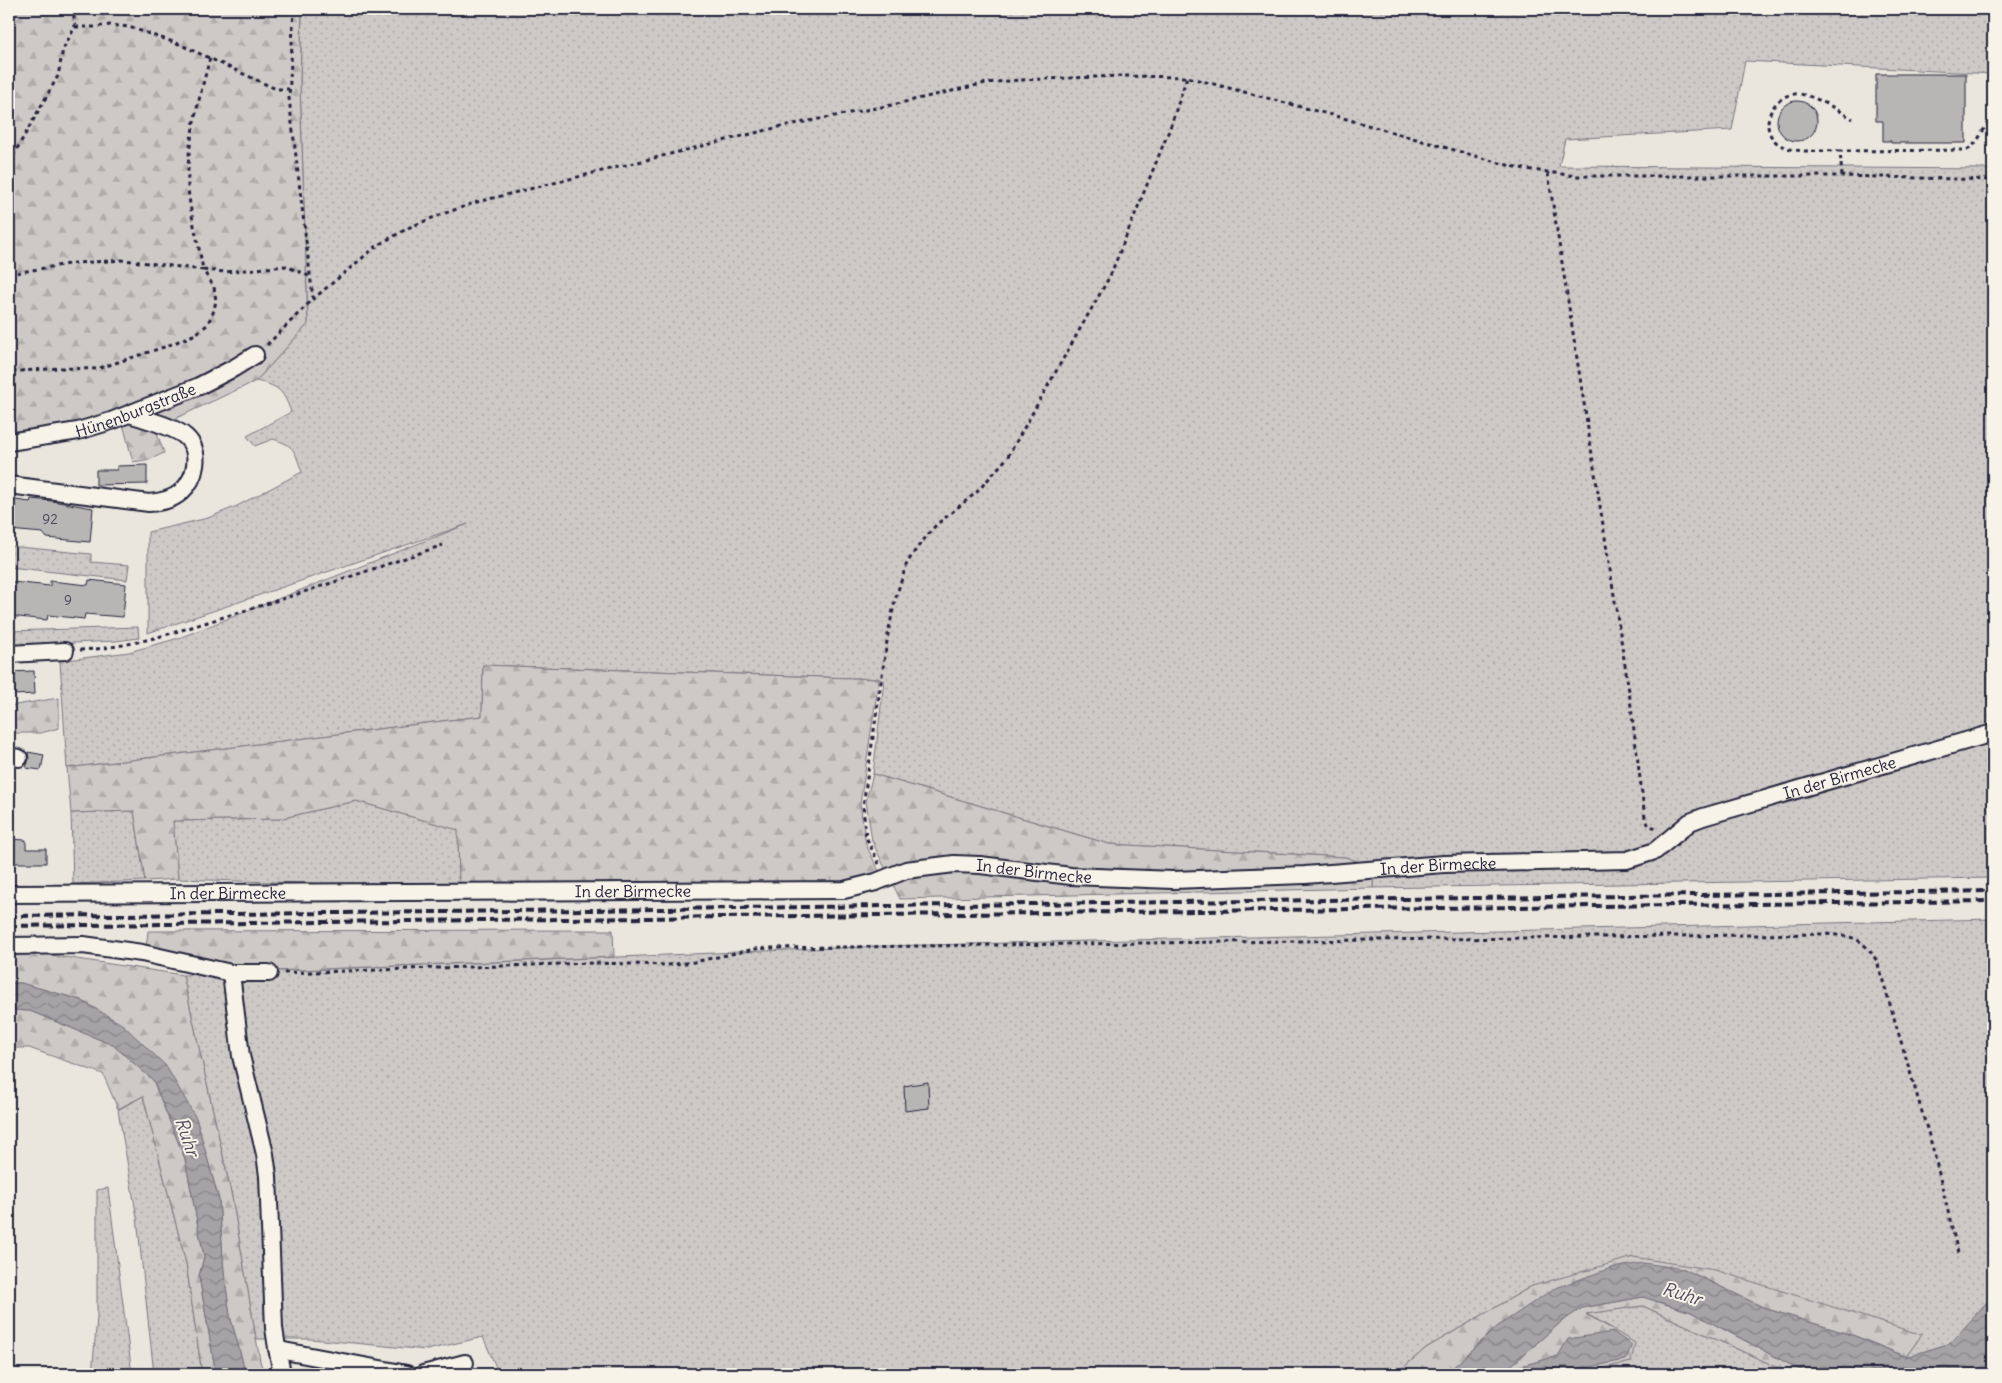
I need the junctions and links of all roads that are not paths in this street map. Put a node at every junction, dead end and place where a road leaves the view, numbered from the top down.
1 (255, 355) road end
2 (130, 414) junction
3 (9, 442) edge
4 (9, 485) edge
5 (65, 651) road end
6 (9, 654) edge
7 (1993, 733) edge
8 (9, 894) edge
9 (9, 946) edge
10 (231, 973) junction
11 (270, 973) road end
12 (277, 1348) junction
13 (465, 1363) dead end
14 (282, 1374) edge
15 (408, 1374) edge
16 (424, 1374) edge

1 - 2 street, Hünenburgstraße
2 - 3 street, Hünenburgstraße
2 - 4 street
5 - 6 street
7 - 8 street, In der Birmecke
9 - 10 street
10 - 11 street
10 - 12 street
12 - 14 street
12 - 15 street
13 - 16 street

